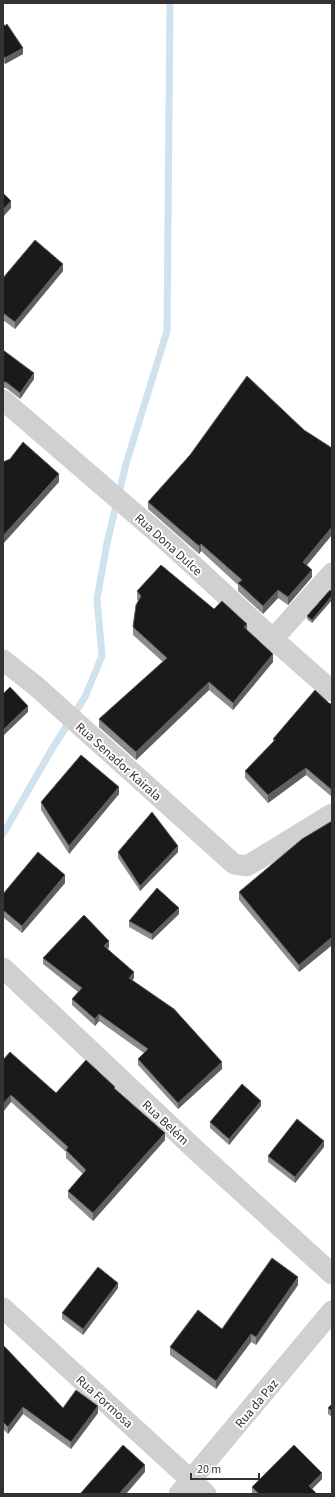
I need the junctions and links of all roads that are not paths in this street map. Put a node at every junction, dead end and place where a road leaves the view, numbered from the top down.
1 (3, 400) edge
2 (332, 573) edge
3 (273, 639) junction
4 (3, 660) edge
5 (332, 691) edge
6 (332, 814) edge
7 (3, 968) edge
8 (332, 1274) edge
9 (3, 1308) edge
10 (332, 1311) edge
11 (192, 1489) edge

1 - 3 street, Rua Dona Dulce
2 - 3 street
3 - 5 street, Rua Dona Dulce
4 - 6 street, Rua Senador Kairala
7 - 8 street, Rua Belém
9 - 11 street, Rua Formosa
10 - 11 street, Rua da Paz

